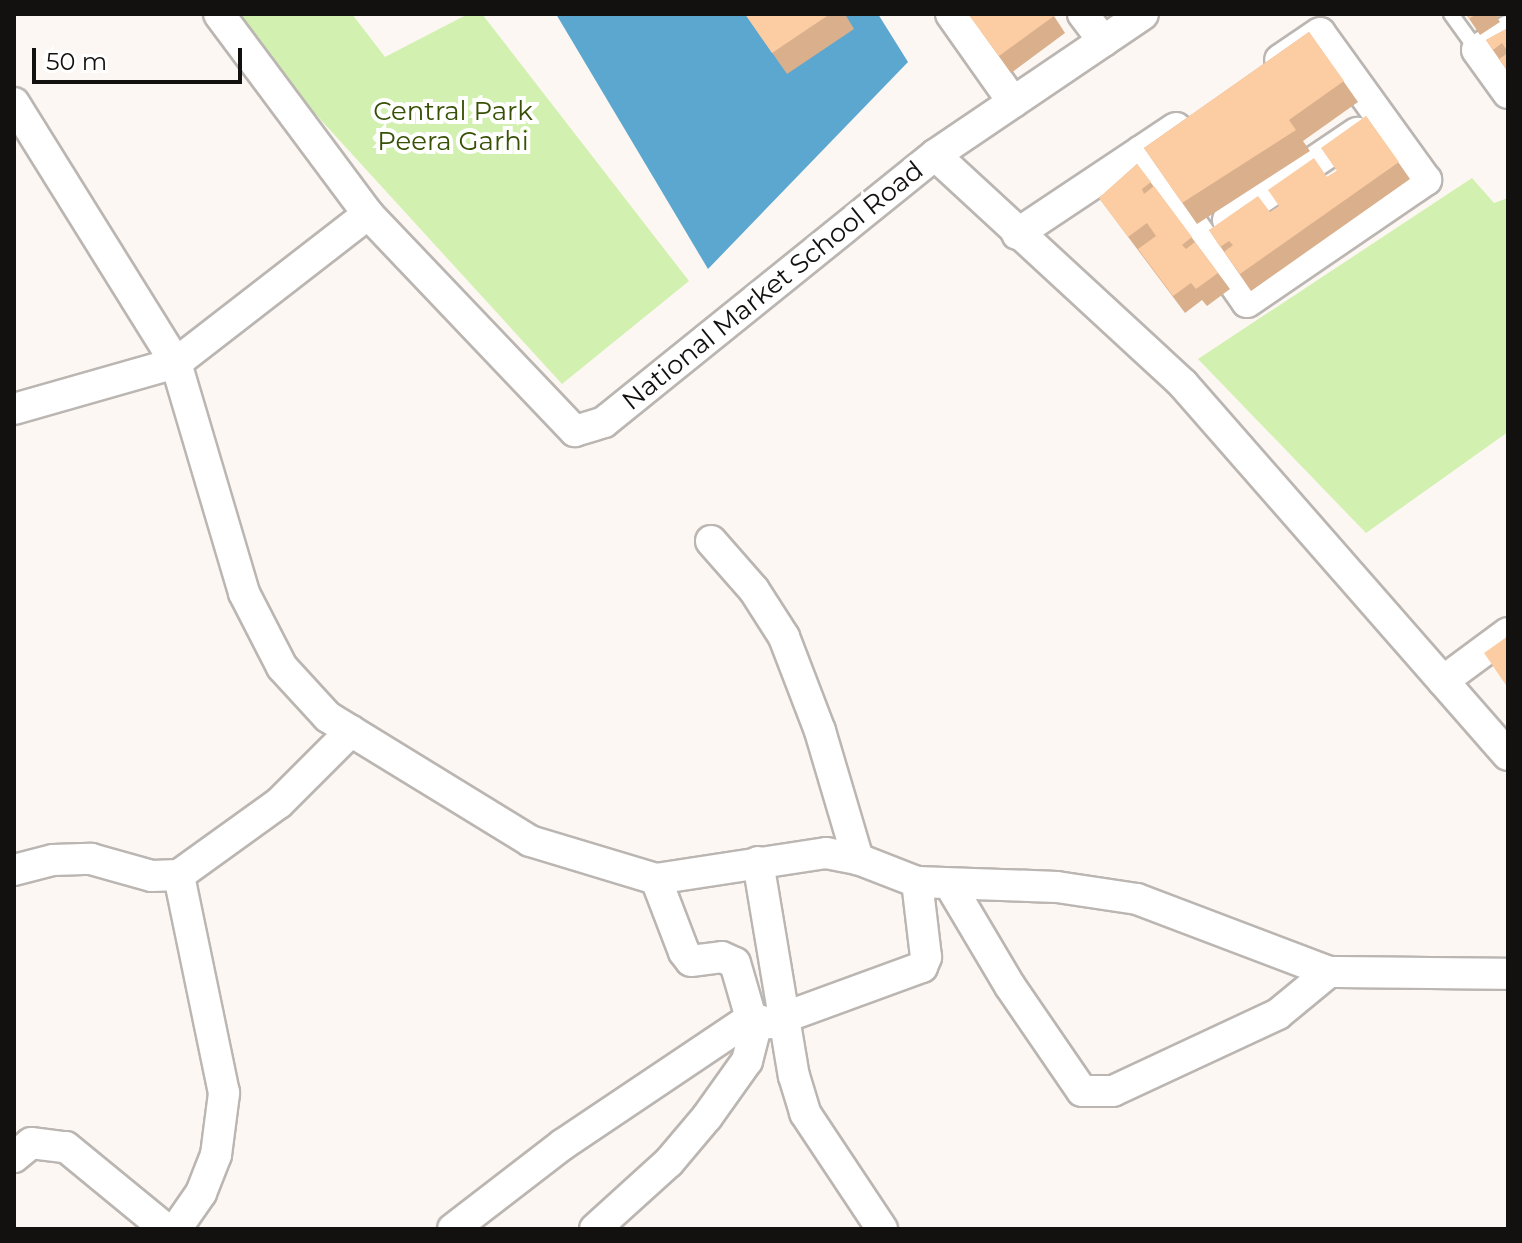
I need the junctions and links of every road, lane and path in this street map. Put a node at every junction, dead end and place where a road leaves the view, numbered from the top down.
1 (219, 14) edge
2 (951, 14) edge
3 (1083, 14) edge
4 (1143, 14) edge
5 (1451, 14) edge
6 (1508, 31) edge
7 (1103, 41) junction
8 (1477, 50) junction
9 (1256, 75) edge
10 (1508, 93) edge
11 (1013, 102) junction
12 (14, 103) edge
13 (1205, 109) edge
14 (1381, 116) junction
15 (1141, 151) junction
16 (935, 155) junction
17 (368, 214) junction
18 (1017, 234) junction
19 (1202, 238) junction
20 (176, 363) junction
21 (14, 409) edge
22 (711, 541) dead end
23 (1508, 633) edge
24 (1443, 681) junction
25 (351, 731) junction
26 (1507, 752) edge
27 (858, 859) junction
28 (758, 862) junction
29 (14, 870) edge
30 (179, 875) junction
31 (656, 879) junction
32 (917, 882) junction
33 (950, 885) junction
34 (1329, 972) junction
35 (1508, 974) edge
36 (765, 1019) junction
37 (14, 1157) edge
38 (166, 1229) edge
39 (176, 1229) edge
40 (453, 1229) edge
41 (595, 1229) edge
42 (882, 1229) edge

1 - 17 street, National Market School Road
2 - 11 street
3 - 7 street
4 - 7 street
5 - 8 lane
6 - 8 street
7 - 11 street
8 - 10 street
9 - 14 street
11 - 16 street
12 - 20 street
13 - 15 street
14 - 19 street
14 - 19 street
15 - 18 street
15 - 19 street
16 - 17 street, National Market School Road
16 - 18 street, National Market School Road
17 - 20 street
18 - 24 street, National Market School Road
20 - 21 street
20 - 25 street
22 - 27 street
23 - 24 street
24 - 26 street, National Market School Road
25 - 30 street
25 - 31 street
27 - 28 street
27 - 32 street
28 - 31 street
28 - 36 street
29 - 30 street
30 - 39 street
31 - 36 street
32 - 33 street
32 - 36 street
33 - 34 street
33 - 34 street
34 - 35 street
36 - 40 street
36 - 41 street
36 - 42 street
37 - 38 street

